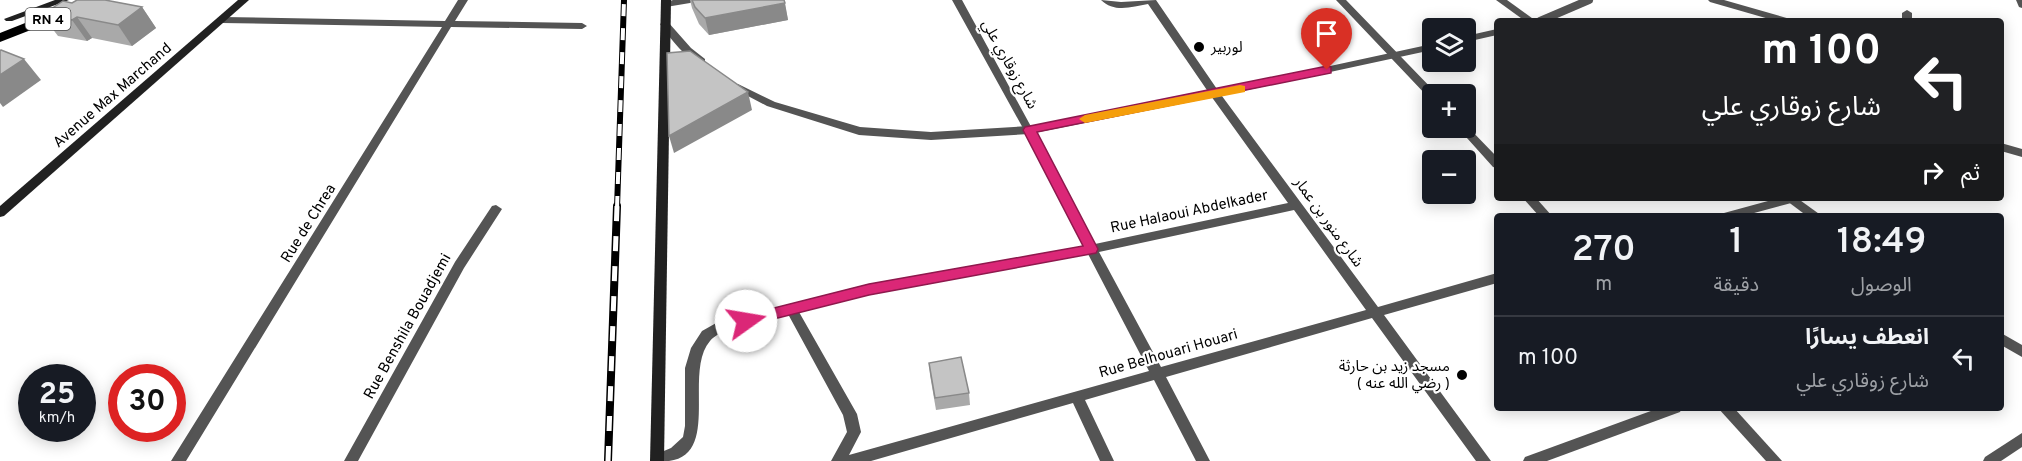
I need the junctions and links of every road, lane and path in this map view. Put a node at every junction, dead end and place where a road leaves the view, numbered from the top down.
1 (54, 0) edge
2 (64, 0) edge
3 (95, 0) edge
4 (244, 0) edge
5 (463, 0) edge
6 (690, 0) edge
7 (957, 0) edge
8 (1106, 0) edge
9 (1151, 0) edge
10 (1341, 0) edge
11 (1501, 0) edge
12 (1590, 0) edge
13 (1713, 0) edge
14 (2021, 0) edge
15 (666, 2) edge
16 (2022, 5) edge
17 (1527, 18) edge
18 (1547, 18) edge
19 (1776, 18) edge
20 (222, 20) junction
21 (4, 21) edge
22 (448, 24) junction
23 (665, 24) junction
24 (582, 26) dead end
25 (1494, 33) edge
26 (1476, 37) edge
27 (0, 38) edge
28 (1422, 49) edge
29 (1395, 56) junction
30 (710, 69) edge
31 (724, 81) edge
32 (1422, 84) edge
33 (1215, 94) junction
34 (1029, 130) junction
35 (1472, 138) edge
36 (2004, 148) edge
37 (2022, 153) edge
38 (1494, 161) edge
39 (1532, 201) edge
40 (1783, 201) edge
41 (1793, 201) edge
42 (1297, 205) junction
43 (496, 209) dead end
44 (0, 213) edge
45 (1543, 213) edge
46 (1739, 213) edge
47 (1811, 213) edge
48 (1092, 249) junction
49 (1494, 279) edge
50 (792, 310) junction
51 (1375, 313) junction
52 (2004, 340) edge
53 (2022, 352) edge
54 (1156, 373) junction
55 (1077, 397) junction
56 (1667, 411) edge
57 (1728, 411) edge
58 (2022, 439) edge
59 (178, 461) edge
60 (351, 461) edge
61 (657, 461) edge
62 (838, 461) edge
63 (849, 461) edge
64 (1107, 461) edge
65 (1203, 461) edge
66 (1484, 461) edge
67 (1530, 461) edge
68 (1775, 461) edge
69 (1990, 461) edge

1 - 21 main road
2 - 21 main road
3 - 27 highway, RN 4
4 - 20 main road, Avenue Max Marchand
5 - 22 street, Rue de Chrea
6 - 15 street
7 - 34 street, شارع زوقاري علي
8 - 9 street
9 - 33 street, شارع منور بن عمار
10 - 29 street
11 - 17 street
12 - 18 lane
13 - 19 street
14 - 16 street
15 - 23 main road
20 - 22 street
20 - 44 main road, Avenue Max Marchand
22 - 24 street
22 - 59 street, Rue de Chrea
23 - 30 street
23 - 61 main road
25 - 26 street
28 - 29 street
29 - 32 street
29 - 33 street
31 - 34 street
33 - 34 street
33 - 42 street, شارع منور بن عمار
34 - 48 street, شارع زوقاري علي
35 - 38 street
36 - 37 street
39 - 45 street
40 - 46 street
41 - 47 street
42 - 48 street, Rue Halaoui Abdelkader
42 - 51 street, شارع منور بن عمار
43 - 60 street, Rue Benshila Bouadjemi
48 - 50 street, Rue Halaoui Abdelkader
48 - 54 street, شارع زوقاري علي
49 - 51 street, Rue Belhouari Houari
50 - 61 street, Rue Halaoui Abdelkader
50 - 62 street
51 - 54 street, Rue Belhouari Houari
51 - 66 street, شارع منور بن عمار
52 - 53 street
54 - 55 street, Rue Belhouari Houari
54 - 65 street, شارع زوقاري علي
55 - 63 street, Rue Belhouari Houari
55 - 64 street
56 - 67 street
57 - 68 street
58 - 69 street

